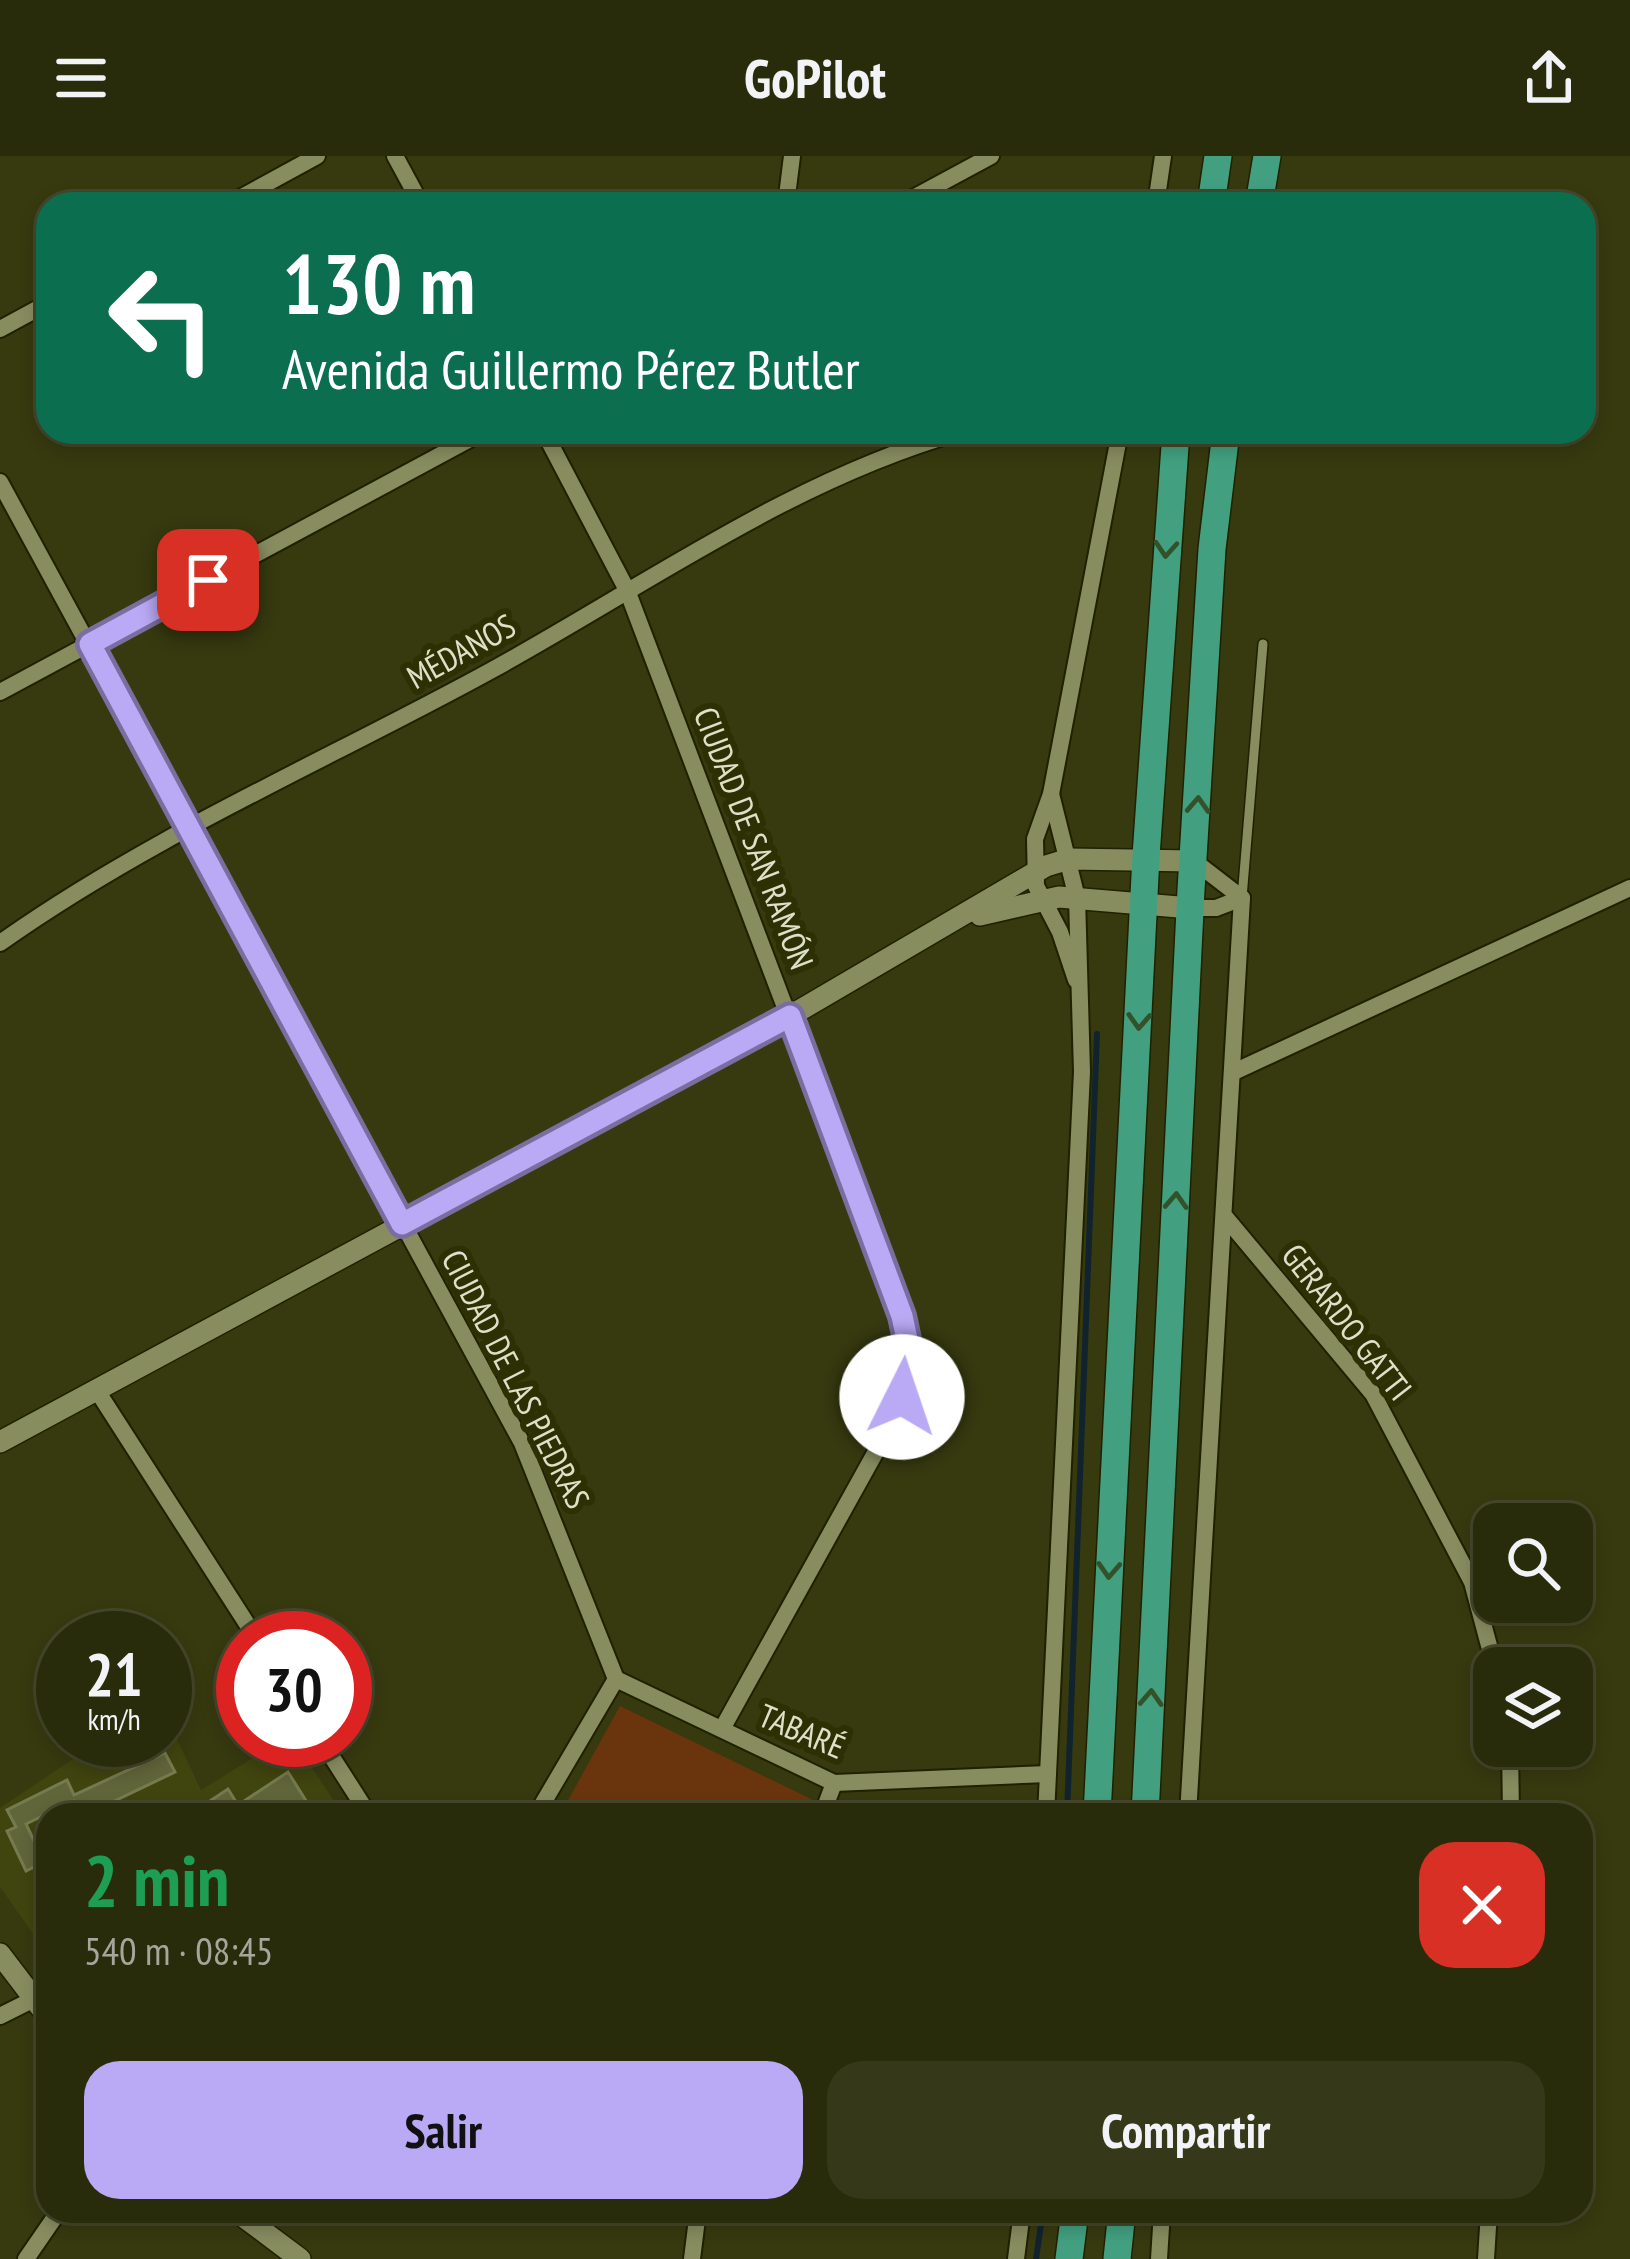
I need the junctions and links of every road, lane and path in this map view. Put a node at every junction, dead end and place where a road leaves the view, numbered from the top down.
1 (317, 156) edge
2 (395, 156) edge
3 (792, 156) edge
4 (991, 156) edge
5 (1163, 156) edge
6 (1218, 156) edge
7 (1267, 156) edge
8 (251, 192) edge
9 (414, 192) edge
10 (788, 192) edge
11 (924, 192) edge
12 (1158, 192) edge
13 (1212, 192) edge
14 (1261, 192) edge
15 (36, 309) edge
16 (0, 329) edge
17 (461, 444) edge
18 (550, 444) edge
19 (916, 444) edge
20 (1118, 444) edge
21 (1175, 444) edge
22 (1224, 444) edge
23 (0, 482) edge
24 (627, 590) junction
25 (90, 644) junction
26 (1262, 644) dead end
27 (0, 692) edge
28 (1051, 794) junction
29 (187, 828) junction
30 (1146, 856) junction
31 (1069, 859) junction
32 (1194, 861) junction
33 (1034, 872) junction
34 (1630, 888) edge
35 (1043, 898) junction
36 (1077, 898) junction
37 (1243, 898) junction
38 (1144, 904) junction
39 (1191, 908) junction
40 (935, 934) junction
41 (0, 943) edge
42 (1076, 981) junction
43 (790, 1016) junction
44 (1236, 1071) junction
45 (1226, 1218) junction
46 (402, 1224) junction
47 (96, 1389) junction
48 (0, 1442) edge
49 (239, 1611) edge
50 (1490, 1647) edge
51 (616, 1679) junction
52 (722, 1729) junction
53 (338, 1767) edge
54 (1510, 1767) edge
55 (1048, 1774) junction
56 (833, 1784) junction
57 (361, 1803) edge
58 (543, 1803) edge
59 (826, 1803) edge
60 (1047, 1803) edge
61 (1097, 1803) edge
62 (1146, 1803) edge
63 (1189, 1803) edge
64 (1510, 1803) edge
65 (0, 1954) edge
66 (36, 1991) edge
67 (36, 1997) edge
68 (0, 2016) edge
69 (51, 2223) edge
70 (252, 2223) edge
71 (696, 2223) edge
72 (1020, 2223) edge
73 (1074, 2223) edge
74 (1121, 2223) edge
75 (1163, 2223) edge
76 (1488, 2223) edge
77 (1164, 2257) edge
78 (26, 2259) edge
79 (300, 2259) edge
80 (692, 2259) edge
81 (1016, 2259) edge
82 (1069, 2259) edge
83 (1117, 2259) edge
84 (1486, 2259) edge

1 - 8 street
2 - 9 street
3 - 10 street
4 - 11 street
5 - 12 street
6 - 13 highway
7 - 14 highway
15 - 16 street
17 - 25 street
18 - 24 street, CIUDAD DE SAN RAMÓN
19 - 24 street, MÉDANOS
20 - 28 street
21 -> 30 highway
32 -> 22 highway
23 - 25 street, CIUDAD DE LAS PIEDRAS
24 - 29 street, MÉDANOS
24 - 43 street, CIUDAD DE SAN RAMÓN
25 - 27 street
25 - 29 street, CIUDAD DE LAS PIEDRAS
26 - 37 lane
28 - 31 street
28 - 33 street
29 - 41 street, MÉDANOS
29 - 46 street, CIUDAD DE LAS PIEDRAS
30 - 31 street
30 - 32 street
30 - 38 highway
31 - 33 street
31 - 36 street
32 - 37 street
32 - 39 highway
33 - 35 street
33 - 40 street
34 - 44 street
35 - 36 street
35 - 40 street
35 - 42 street
36 - 38 street
36 - 42 street
37 - 39 street
37 - 44 street
38 - 39 street
38 -> 61 highway
62 -> 39 highway
40 - 43 street
42 - 55 street
43 - 46 street
43 - 52 street, CIUDAD DE SAN RAMÓN
44 - 45 street
45 - 50 street, GERARDO GATTI
45 - 63 street
46 - 47 street
46 - 51 street, CIUDAD DE LAS PIEDRAS
47 - 48 street
47 - 49 street
51 - 52 street, TABARÉ
51 - 58 street
52 - 56 street, TABARÉ
53 - 57 street
54 - 64 street
55 - 56 street, TABARÉ
55 - 60 street
56 - 59 street
65 - 66 street
67 - 68 street
69 - 78 street
70 - 79 street
71 - 80 street
72 - 81 street
73 - 82 highway
74 - 83 highway
75 - 77 street
76 - 84 street

